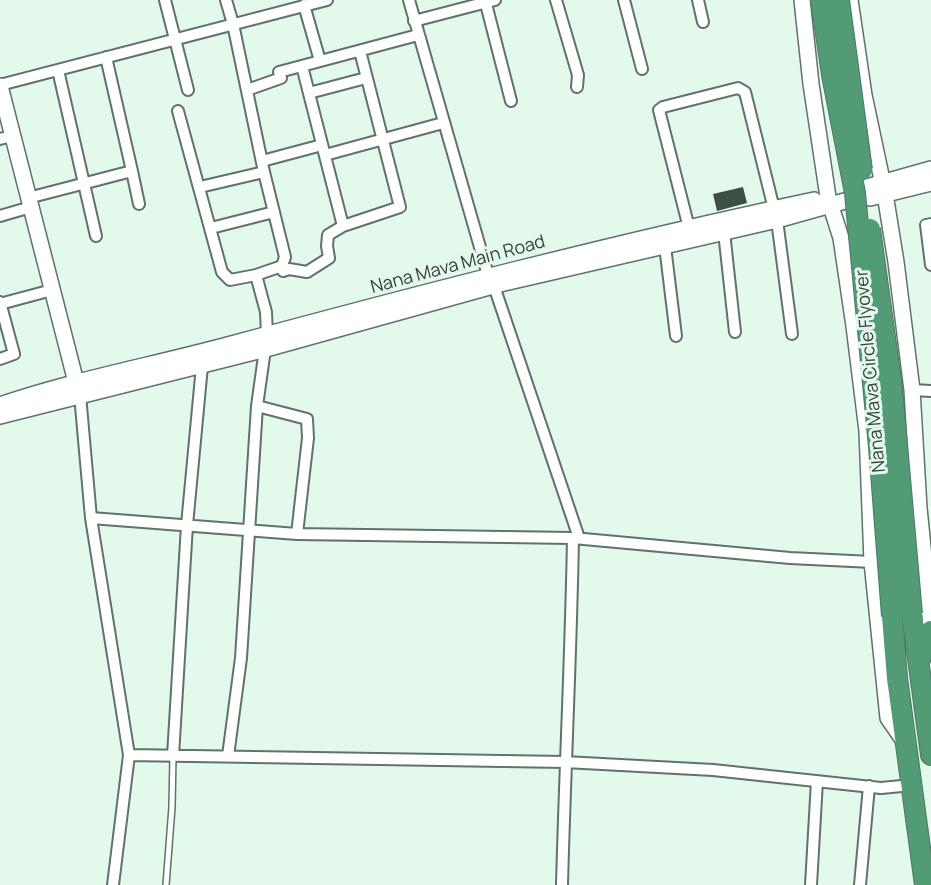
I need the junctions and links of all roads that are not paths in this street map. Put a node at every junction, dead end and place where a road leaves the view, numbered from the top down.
1 (165, 0) edge
2 (226, 0) edge
3 (327, 0) edge
4 (409, 0) edge
5 (556, 0) edge
6 (624, 0) edge
7 (698, 0) edge
8 (802, 0) edge
9 (821, 0) edge
10 (839, 0) edge
11 (850, 0) edge
12 (488, 1) edge
13 (289, 4) edge
14 (304, 5) junction
15 (414, 21) junction
16 (703, 22) dead end
17 (233, 24) junction
18 (418, 35) junction
19 (175, 39) junction
20 (360, 51) junction
21 (106, 57) junction
22 (320, 61) junction
23 (302, 66) junction
24 (642, 69) dead end
25 (58, 70) junction
26 (366, 78) junction
27 (0, 86) edge
28 (577, 87) dead end
29 (188, 90) dead end
30 (246, 90) junction
31 (309, 93) junction
32 (511, 101) dead end
33 (178, 111) dead end
34 (443, 123) junction
35 (6, 137) edge
36 (382, 140) junction
37 (324, 150) junction
38 (263, 166) junction
39 (931, 169) edge
40 (132, 171) junction
41 (84, 182) junction
42 (931, 183) edge
43 (200, 187) junction
44 (884, 188) junction
45 (829, 201) junction
46 (30, 202) junction
47 (139, 204) dead end
48 (274, 212) junction
49 (776, 214) junction
50 (0, 216) edge
51 (931, 224) edge
52 (343, 226) junction
53 (211, 228) junction
54 (689, 228) junction
55 (724, 232) junction
56 (96, 236) dead end
57 (665, 246) junction
58 (931, 265) edge
59 (283, 271) dead end
60 (256, 275) junction
61 (491, 281) junction
62 (52, 290) junction
63 (0, 303) edge
64 (735, 332) dead end
65 (792, 334) dead end
66 (676, 336) dead end
67 (266, 342) junction
68 (0, 358) edge
69 (202, 366) junction
70 (78, 389) junction
71 (912, 390) junction
72 (931, 391) edge
73 (0, 405) edge
74 (257, 406) junction
75 (0, 416) edge
76 (91, 518) junction
77 (187, 525) junction
78 (249, 530) junction
79 (297, 534) junction
80 (576, 538) junction
81 (872, 562) junction
82 (928, 565) edge
83 (931, 629) edge
84 (918, 664) junction
85 (906, 744) junction
86 (129, 755) junction
87 (931, 755) edge
88 (173, 756) junction
89 (228, 756) junction
90 (565, 762) junction
91 (817, 781) junction
92 (912, 785) junction
93 (869, 786) junction
94 (113, 885) edge
95 (166, 885) edge
96 (562, 885) edge
97 (811, 885) edge
98 (860, 885) edge
99 (925, 885) edge

1 - 19 street
2 - 17 street
3 - 14 street
4 - 15 street
5 - 28 street
6 - 24 street
7 - 16 street
8 - 45 street
9 - 85 highway, Nana Mava Circle Flyover, bridge
10 - 84 highway, Nana Mava Circle Flyover, bridge
11 - 44 street
12 - 15 street
12 - 32 street
13 - 14 street
13 - 17 street
14 - 22 street
15 - 18 street
17 - 19 street
17 - 30 street
18 - 20 street
18 - 34 street
19 - 21 street
19 - 29 street
20 - 22 street
20 - 26 street
21 - 25 street
21 - 40 street
22 - 23 street
23 - 30 street
23 - 31 street
25 - 27 street
25 - 41 street
26 - 31 street
26 - 36 street
27 - 35 street
30 - 38 street
31 - 37 street
33 - 43 street
34 - 36 street
34 - 61 street
35 - 46 street
36 - 37 street
36 - 52 street
37 - 38 street
37 - 52 street
38 - 43 street
38 - 48 street
39 - 44 street
40 - 41 street
40 - 47 street
41 - 46 street
41 - 56 street
42 - 44 street
43 - 53 street
44 - 45 street, Nana Mava Main Road
44 - 71 street
45 - 49 street, Nana Mava Main Road
45 - 81 street
46 - 50 street
46 - 62 street
48 - 53 street
48 - 60 street
49 - 54 street, Nana Mava Main Road
49 - 54 street
49 - 55 street, Nana Mava Main Road
49 - 65 street
51 - 58 street
52 - 59 street
53 - 60 street
54 - 61 street, Nana Mava Main Road
55 - 57 street, Nana Mava Main Road
55 - 64 street
57 - 61 street, Nana Mava Main Road
57 - 66 street
60 - 67 street
61 - 67 street, Nana Mava Main Road
61 - 80 street
62 - 63 street
62 - 70 street
63 - 68 street
67 - 69 street, Nana Mava Main Road
67 - 70 street, Nana Mava Main Road
67 - 74 street
69 - 70 street, Nana Mava Main Road
69 - 77 street
70 - 73 street
70 - 75 street
70 - 76 street
71 - 72 street
71 - 82 street
74 - 78 street
74 - 79 street
76 - 77 street
76 - 86 street
77 - 78 street
77 - 88 street
78 - 79 street
78 - 89 street
79 - 80 street
80 - 81 street
80 - 90 street
81 - 85 street
82 - 83 street
83 - 84 highway
84 - 87 highway, Nana Mava Circle Flyover
85 - 92 highway, Nana Mava Circle Flyover
86 - 88 street
86 - 94 street
88 - 89 street
88 - 95 lane
89 - 90 street
90 - 91 street
90 - 96 street
91 - 93 street
91 - 97 street
92 - 93 street
92 - 99 highway, Nana Mava Circle Flyover
93 - 98 street

